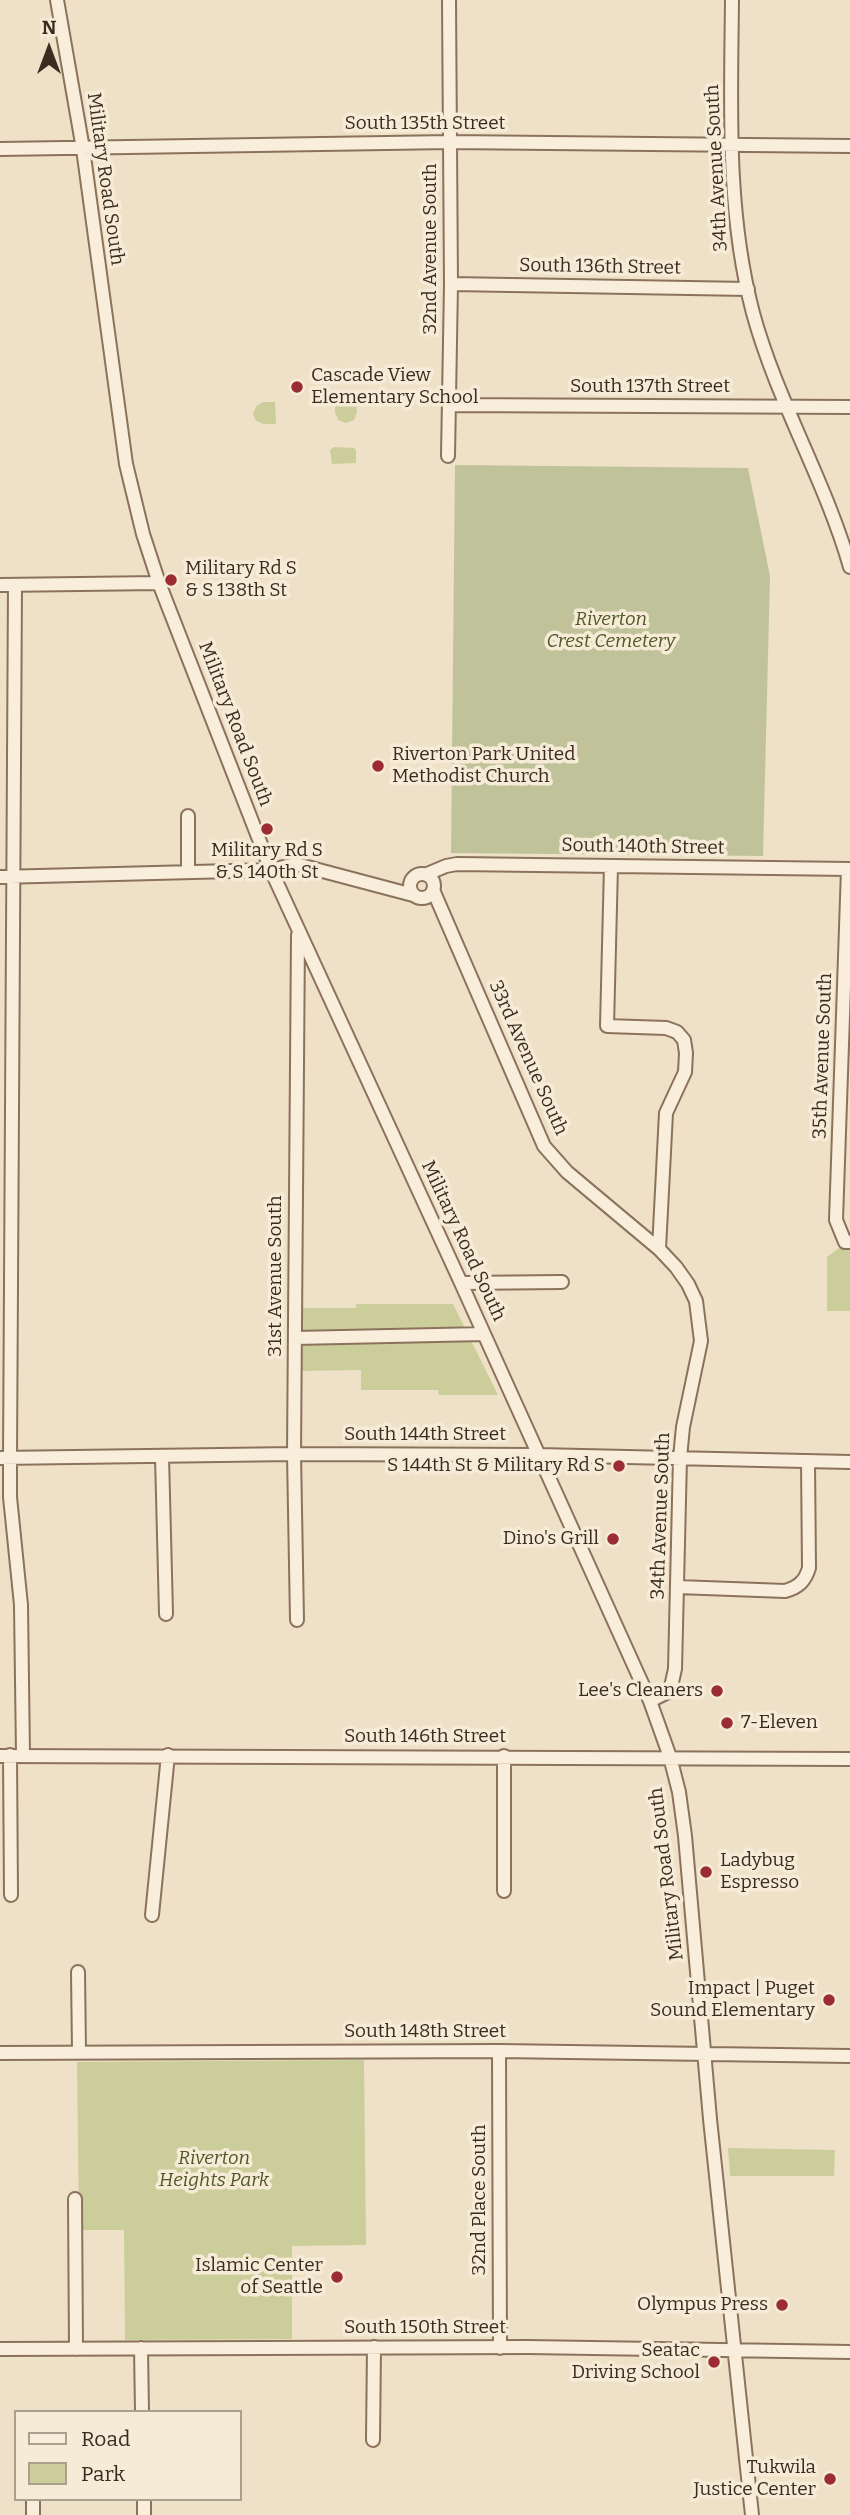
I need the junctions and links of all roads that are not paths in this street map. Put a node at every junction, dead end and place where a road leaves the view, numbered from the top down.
1 (57, 0) edge
2 (449, 0) edge
3 (732, 0) edge
4 (450, 142) junction
5 (731, 145) junction
6 (850, 146) edge
7 (0, 149) edge
8 (83, 149) junction
9 (451, 284) junction
10 (748, 289) junction
11 (450, 405) junction
12 (787, 407) junction
13 (850, 407) edge
14 (448, 456) dead end
15 (850, 567) edge
16 (159, 583) junction
17 (0, 585) edge
18 (15, 585) junction
19 (188, 816) dead end
20 (611, 866) junction
21 (849, 869) edge
22 (271, 870) junction
23 (188, 872) junction
24 (0, 877) edge
25 (15, 877) junction
26 (432, 879) junction
27 (415, 892) junction
28 (448, 922) junction
29 (298, 931) junction
30 (6, 1166) edge
31 (847, 1242) edge
32 (659, 1249) junction
33 (562, 1282) dead end
34 (461, 1283) junction
35 (484, 1334) junction
36 (295, 1338) junction
37 (294, 1454) junction
38 (538, 1455) junction
39 (162, 1456) junction
40 (5, 1457) edge
41 (680, 1458) junction
42 (808, 1461) junction
43 (850, 1462) edge
44 (678, 1587) junction
45 (166, 1614) dead end
46 (297, 1620) dead end
47 (650, 1702) junction
48 (11, 1755) edge
49 (168, 1755) junction
50 (504, 1756) junction
51 (670, 1757) junction
52 (850, 1759) edge
53 (504, 1891) dead end
54 (11, 1895) dead end
55 (152, 1915) dead end
56 (78, 1972) dead end
57 (499, 2051) junction
58 (79, 2052) junction
59 (0, 2053) edge
60 (705, 2053) junction
61 (850, 2056) edge
62 (75, 2199) dead end
63 (374, 2347) junction
64 (141, 2348) junction
65 (500, 2348) junction
66 (0, 2349) edge
67 (76, 2349) junction
68 (735, 2350) junction
69 (850, 2351) edge
70 (142, 2410) edge
71 (373, 2440) dead end
72 (752, 2515) edge

1 - 8 street, Military Road South
2 - 4 street, 32nd Avenue South
3 - 5 street, 34th Avenue South
4 - 5 street, South 135th Street
4 - 8 street, South 135th Street
4 - 9 street, 32nd Avenue South
5 - 6 street, South 135th Street
5 - 10 street, 34th Avenue South
7 - 8 street, South 135th Street
8 - 16 street, Military Road South
9 - 10 street, South 136th Street
9 - 11 street, 32nd Avenue South
10 - 12 street, 34th Avenue South
11 - 12 street, South 137th Street
11 - 14 street, 32nd Avenue South
12 - 13 street, South 137th Street
12 - 15 street, 34th Avenue South
16 - 18 street
16 - 22 street, Military Road South
17 - 18 street
18 - 25 street
19 - 23 street
20 - 21 street, South 140th Street
20 - 26 street, South 140th Street
20 - 32 street
21 - 31 street, 35th Avenue South
22 - 23 street
22 - 27 street
22 - 29 street, Military Road South
23 - 25 street
24 - 25 street
25 - 30 street
26 - 27 street
26 - 27 street
26 - 28 street, 33rd Avenue South
27 - 28 street, 33rd Avenue South
28 - 32 street, 33rd Avenue South
29 - 34 street, Military Road South
29 - 36 street, 31st Avenue South
30 - 40 street
32 - 41 street, 34th Avenue South
33 - 34 street
34 - 35 street, Military Road South
35 - 36 street
35 - 38 street, Military Road South
36 - 37 street, 31st Avenue South
37 - 38 street, South 144th Street
37 - 39 street, South 144th Street
37 - 46 street, 31st Avenue South
38 - 41 street, South 144th Street
38 - 47 street, Military Road South
39 - 40 street, South 144th Street
39 - 45 street
40 - 48 street
41 - 42 street, South 144th Street
41 - 44 street, 34th Avenue South
42 - 43 street, South 144th Street
42 - 44 street
44 - 47 street, 34th Avenue South
47 - 51 street, Military Road South
48 - 49 street, South 146th Street
48 - 54 street
49 - 50 street, South 146th Street
49 - 55 street
50 - 51 street, South 146th Street
50 - 53 street
51 - 52 street, South 146th Street
51 - 60 street, Military Road South
56 - 58 street
57 - 58 street, South 148th Street
57 - 60 street, South 148th Street
57 - 65 street, 32nd Place South
58 - 59 street, South 148th Street
60 - 61 street, South 148th Street
60 - 68 street, Military Road South
62 - 67 street
63 - 64 street, South 150th Street
63 - 65 street, South 150th Street
63 - 71 street
64 - 67 street, South 150th Street
64 - 70 street
65 - 68 street, South 150th Street
66 - 67 street, South 150th Street
68 - 69 street, South 150th Street
68 - 72 street, Military Road South

